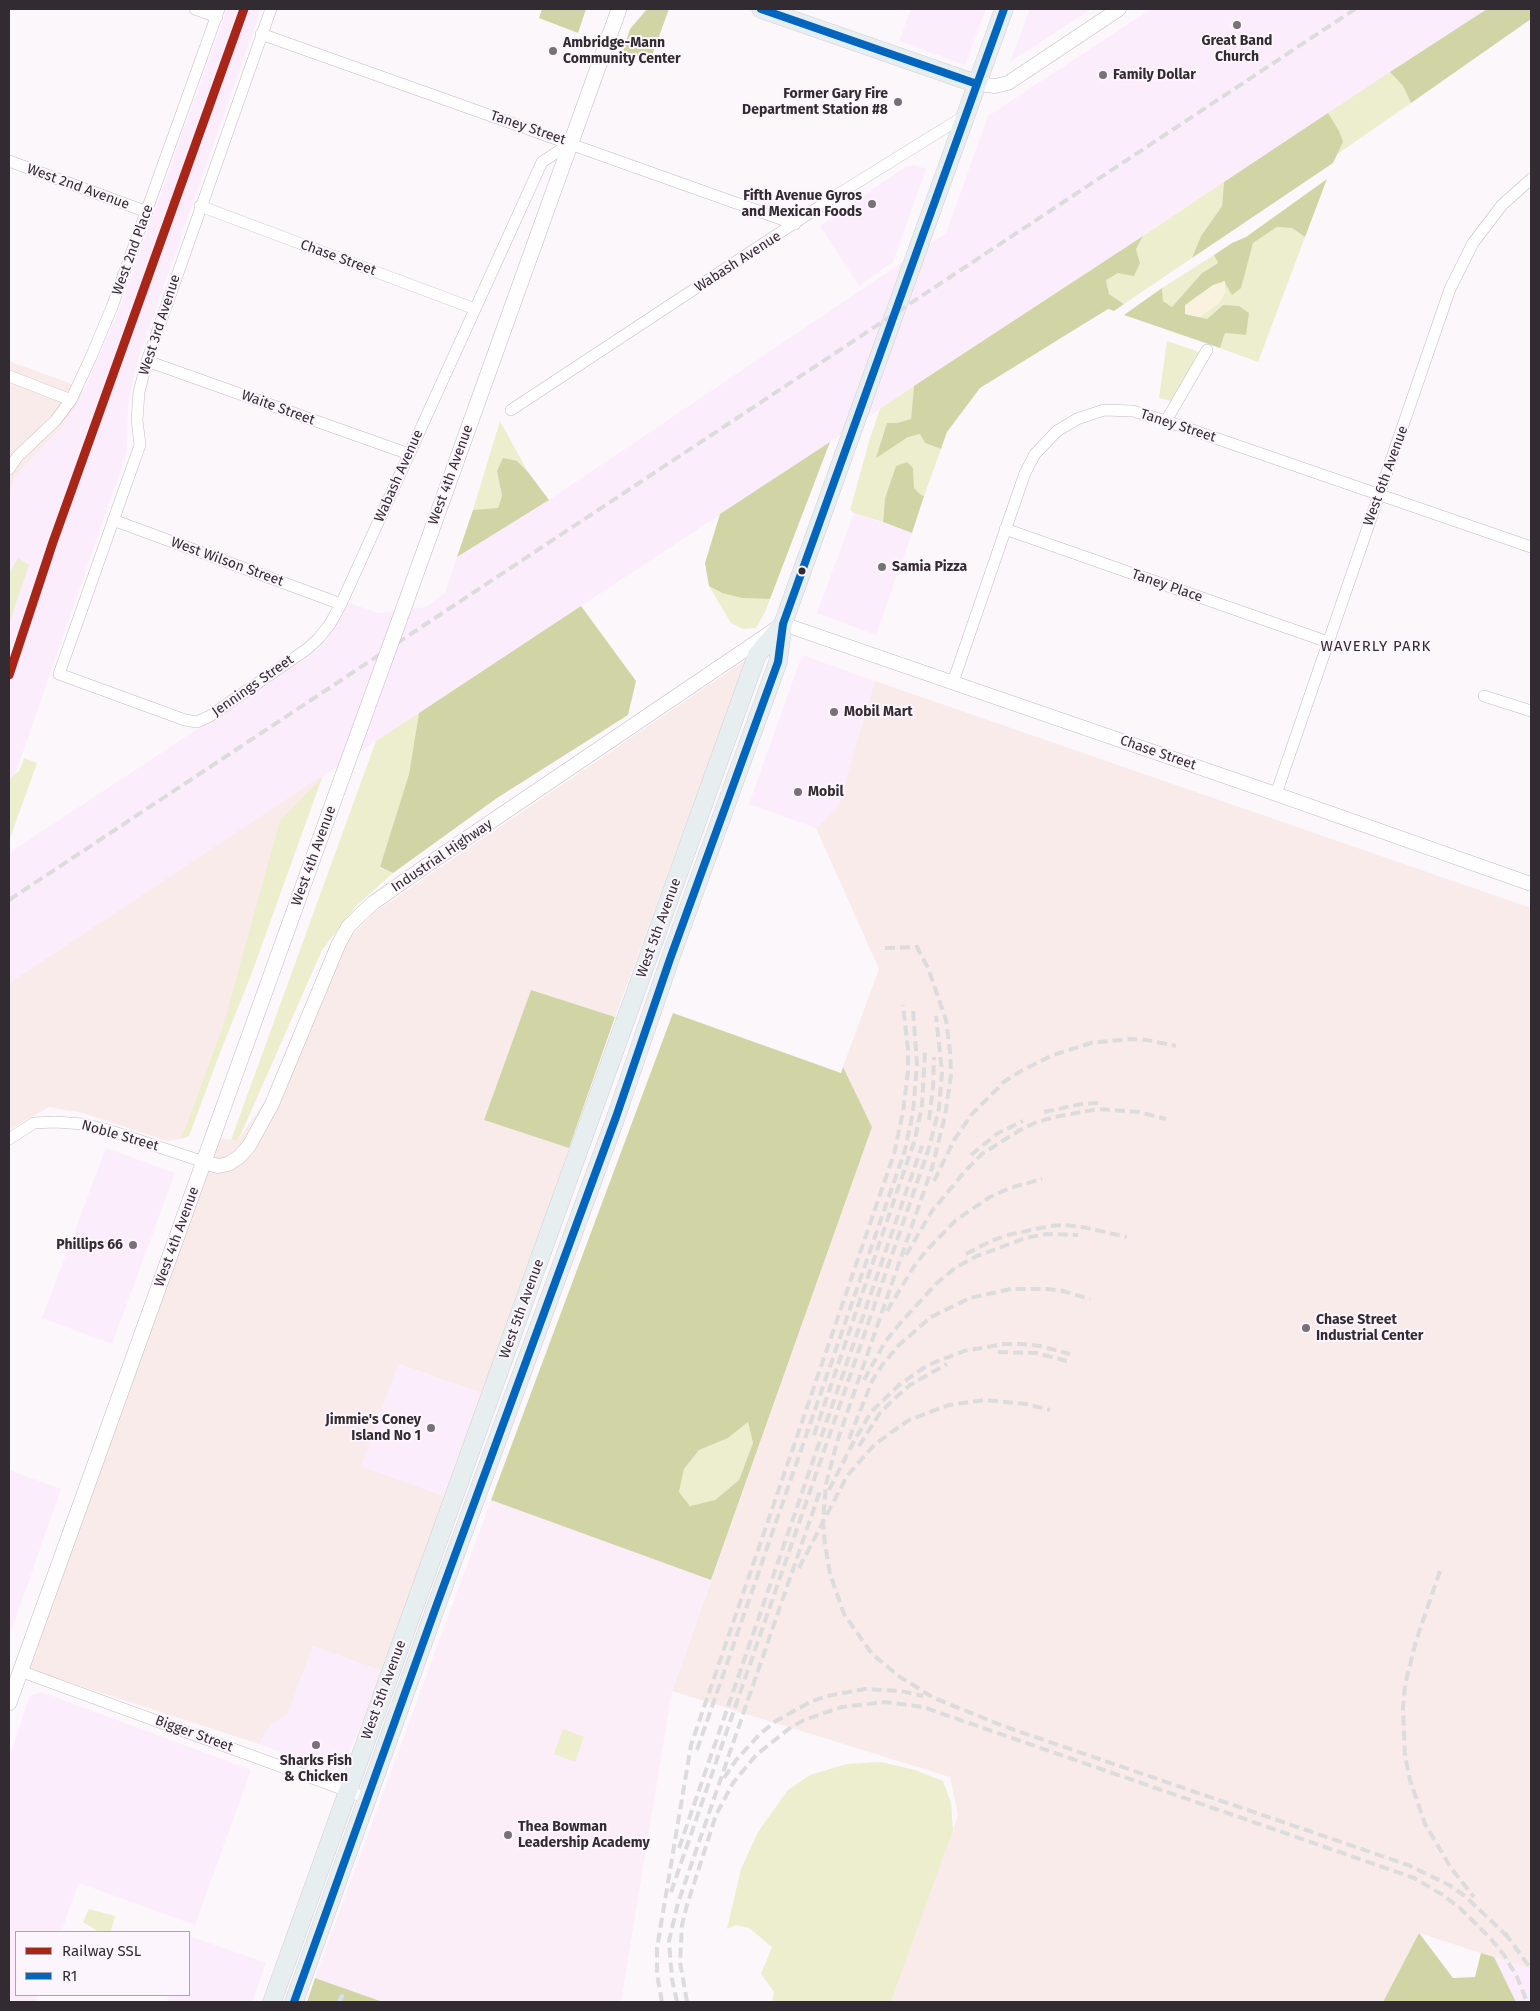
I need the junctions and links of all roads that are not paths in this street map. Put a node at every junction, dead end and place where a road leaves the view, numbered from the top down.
1 (195, 9) edge
2 (270, 9) edge
3 (620, 9) edge
4 (761, 9) edge
5 (1004, 9) edge
6 (1119, 9) edge
7 (218, 13) edge
8 (262, 34) junction
9 (977, 84) junction
10 (966, 115) junction
11 (571, 143) junction
12 (9, 161) edge
13 (1531, 179) edge
14 (200, 206) junction
15 (147, 212) junction
16 (795, 224) junction
17 (475, 309) junction
18 (1207, 350) dead end
19 (147, 361) junction
20 (9, 376) edge
21 (71, 400) junction
22 (511, 410) dead end
23 (1166, 421) junction
24 (409, 454) junction
25 (9, 470) edge
26 (1378, 494) junction
27 (113, 520) junction
28 (1006, 529) junction
29 (1531, 546) edge
30 (341, 604) junction
31 (784, 624) junction
32 (1328, 642) junction
33 (59, 674) joint
34 (952, 682) junction
35 (1484, 696) dead end
36 (1531, 711) edge
37 (1276, 794) junction
38 (679, 871) junction
39 (699, 879) junction
40 (1531, 884) edge
41 (9, 1140) edge
42 (576, 1160) junction
43 (204, 1162) junction
44 (597, 1167) junction
45 (417, 1598) junction
46 (437, 1604) junction
47 (20, 1672) junction
48 (9, 1703) edge
49 (348, 1791) junction
50 (367, 1798) junction
51 (272, 2002) edge
52 (294, 2002) edge

1 - 7 street
2 - 8 street, West 3rd Avenue
3 - 11 main road, West 4th Avenue
4 - 9 main road
5 - 9 main road, West 5th Avenue
6 - 9 street
7 - 15 street, West 2nd Place
8 - 11 street, Taney Street
8 - 14 street, West 3rd Avenue
9 - 10 main road, West 5th Avenue
10 - 16 street, Wabash Avenue
10 - 31 main road, West 5th Avenue
11 - 16 street, Taney Street
11 - 17 street, Wabash Avenue
11 - 43 main road, West 4th Avenue, bridge
12 - 15 street, West 2nd Avenue
13 - 26 street, West 6th Avenue
14 - 17 street, Chase Street
14 - 19 street, West 3rd Avenue
15 - 21 street, West 2nd Place
16 - 22 street, Wabash Avenue
17 - 24 street, Wabash Avenue
18 - 23 street
19 - 24 street, Waite Street
19 - 27 street, West 3rd Avenue
20 - 21 street
21 - 25 street, West 2nd Place
23 - 26 street, Taney Street
23 - 28 street, Taney Street
24 - 30 street, Wabash Avenue
26 - 29 street, Taney Street
26 - 32 street, West 6th Avenue
27 - 30 street, West Wilson Street
27 - 33 street, West 3rd Avenue
28 - 32 street, Taney Place
28 - 34 street, Taney Street
30 - 33 street, Jennings Street
31 - 34 street, Chase Street
31 - 38 main road, West 5th Avenue
31 - 39 main road, West 5th Avenue
31 - 43 street, Industrial Highway
32 - 37 street, West 6th Avenue
34 - 37 street, Chase Street
35 - 36 street
37 - 40 street, Chase Street
38 - 39 main road
38 - 42 main road, West 5th Avenue
39 - 44 main road, West 5th Avenue
41 - 43 street, Noble Street
42 - 44 main road
42 - 45 main road, West 5th Avenue
43 - 47 main road, West 4th Avenue
44 - 46 main road, West 5th Avenue
45 - 46 main road
45 - 49 main road, West 5th Avenue
46 - 50 main road, West 5th Avenue
47 - 48 main road, West 4th Avenue
47 - 49 street, Bigger Street
49 - 50 street, Bigger Street
49 - 51 main road, West 5th Avenue
50 - 52 main road, West 5th Avenue

